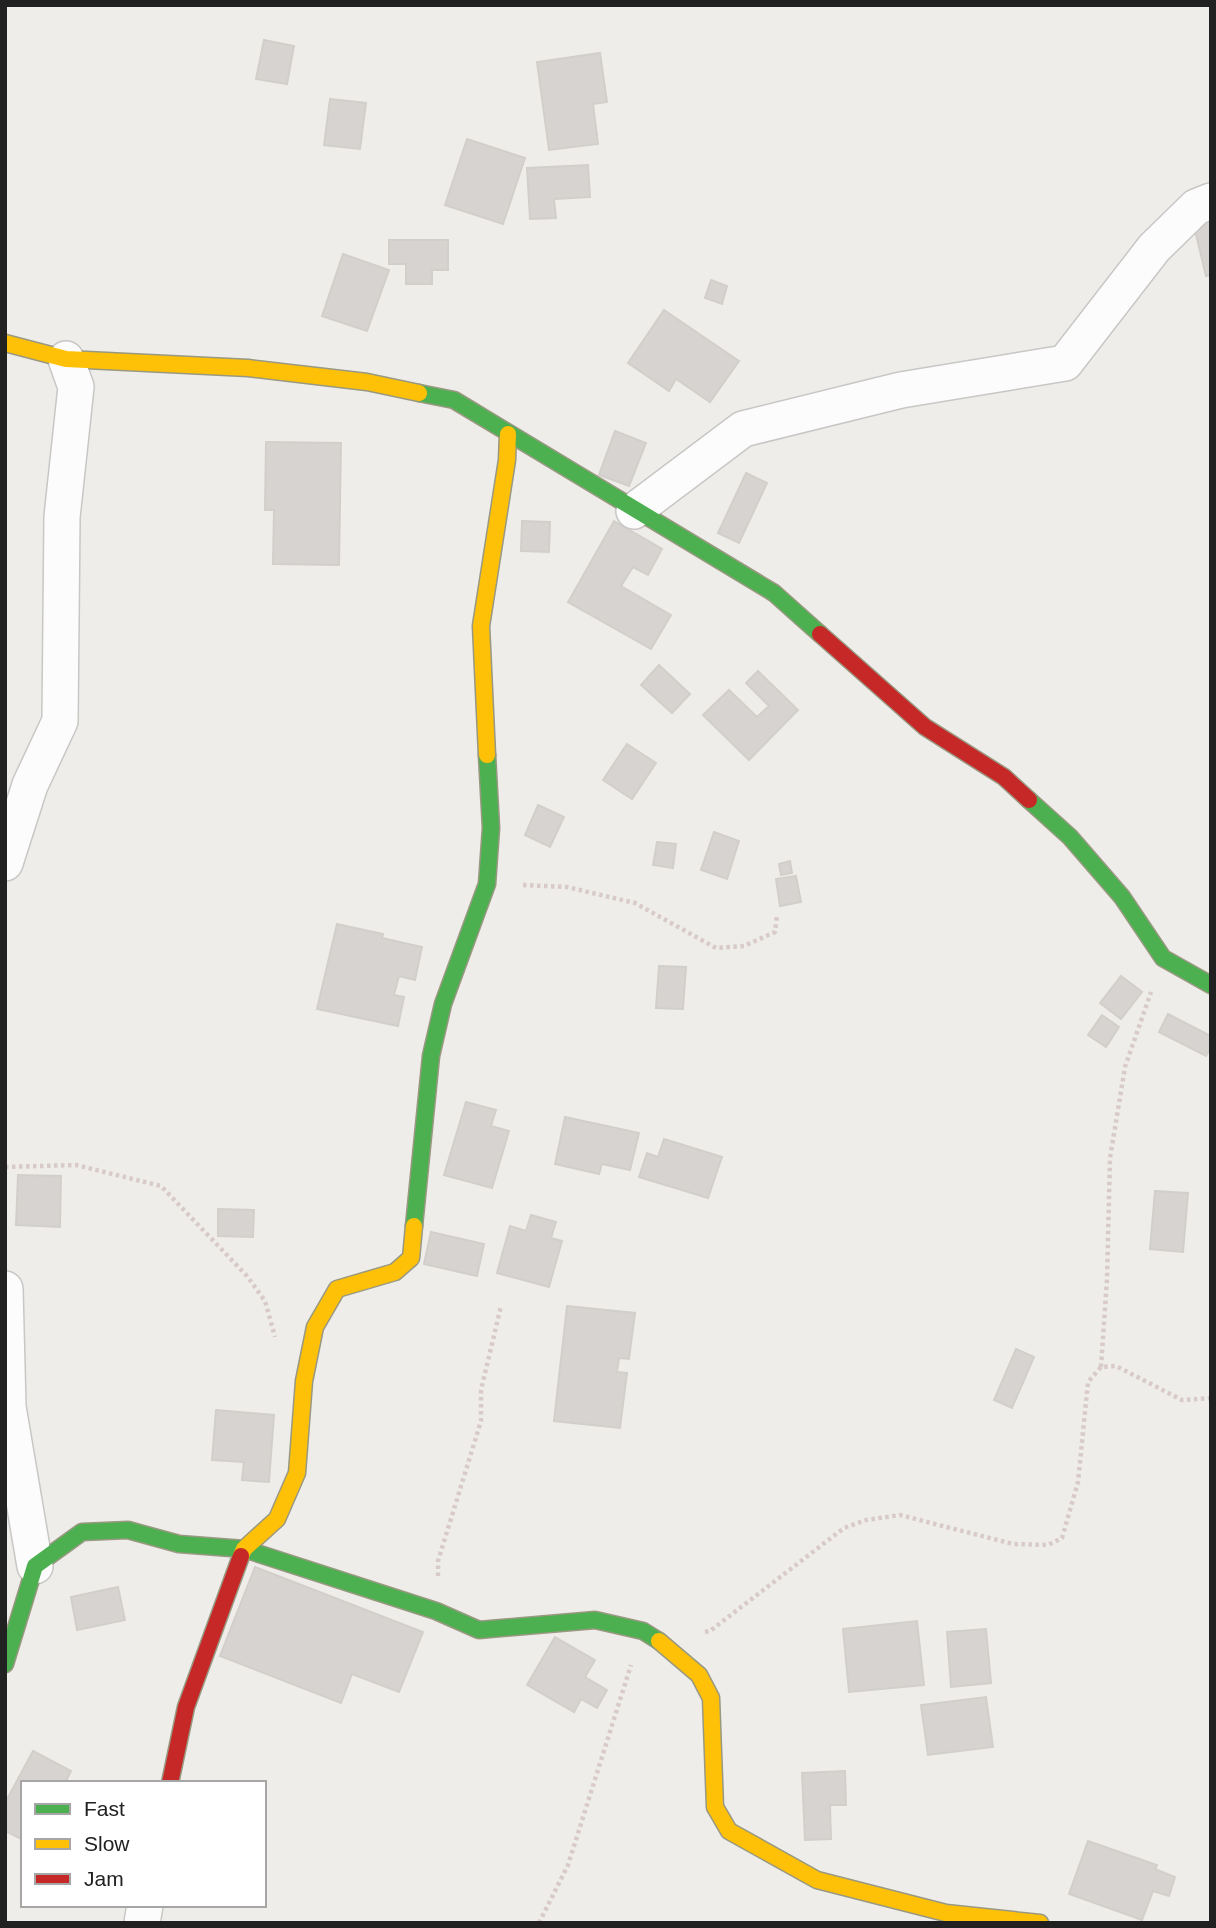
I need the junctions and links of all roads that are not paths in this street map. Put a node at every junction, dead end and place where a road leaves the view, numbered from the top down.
1 (1211, 201) edge
2 (5, 343) edge
3 (66, 359) junction
4 (508, 434) junction
5 (634, 511) junction
6 (5, 863) edge
7 (1211, 985) edge
8 (5, 1289) edge
9 (244, 1549) junction
10 (35, 1566) junction
11 (5, 1664) edge
12 (170, 1781) edge
13 (1040, 1923) edge

1 - 5 street
2 - 3 street
3 - 4 street
3 - 6 street
4 - 5 street
4 - 9 street
5 - 7 street
8 - 10 street
9 - 10 street
9 - 12 street
9 - 13 street
10 - 11 street

